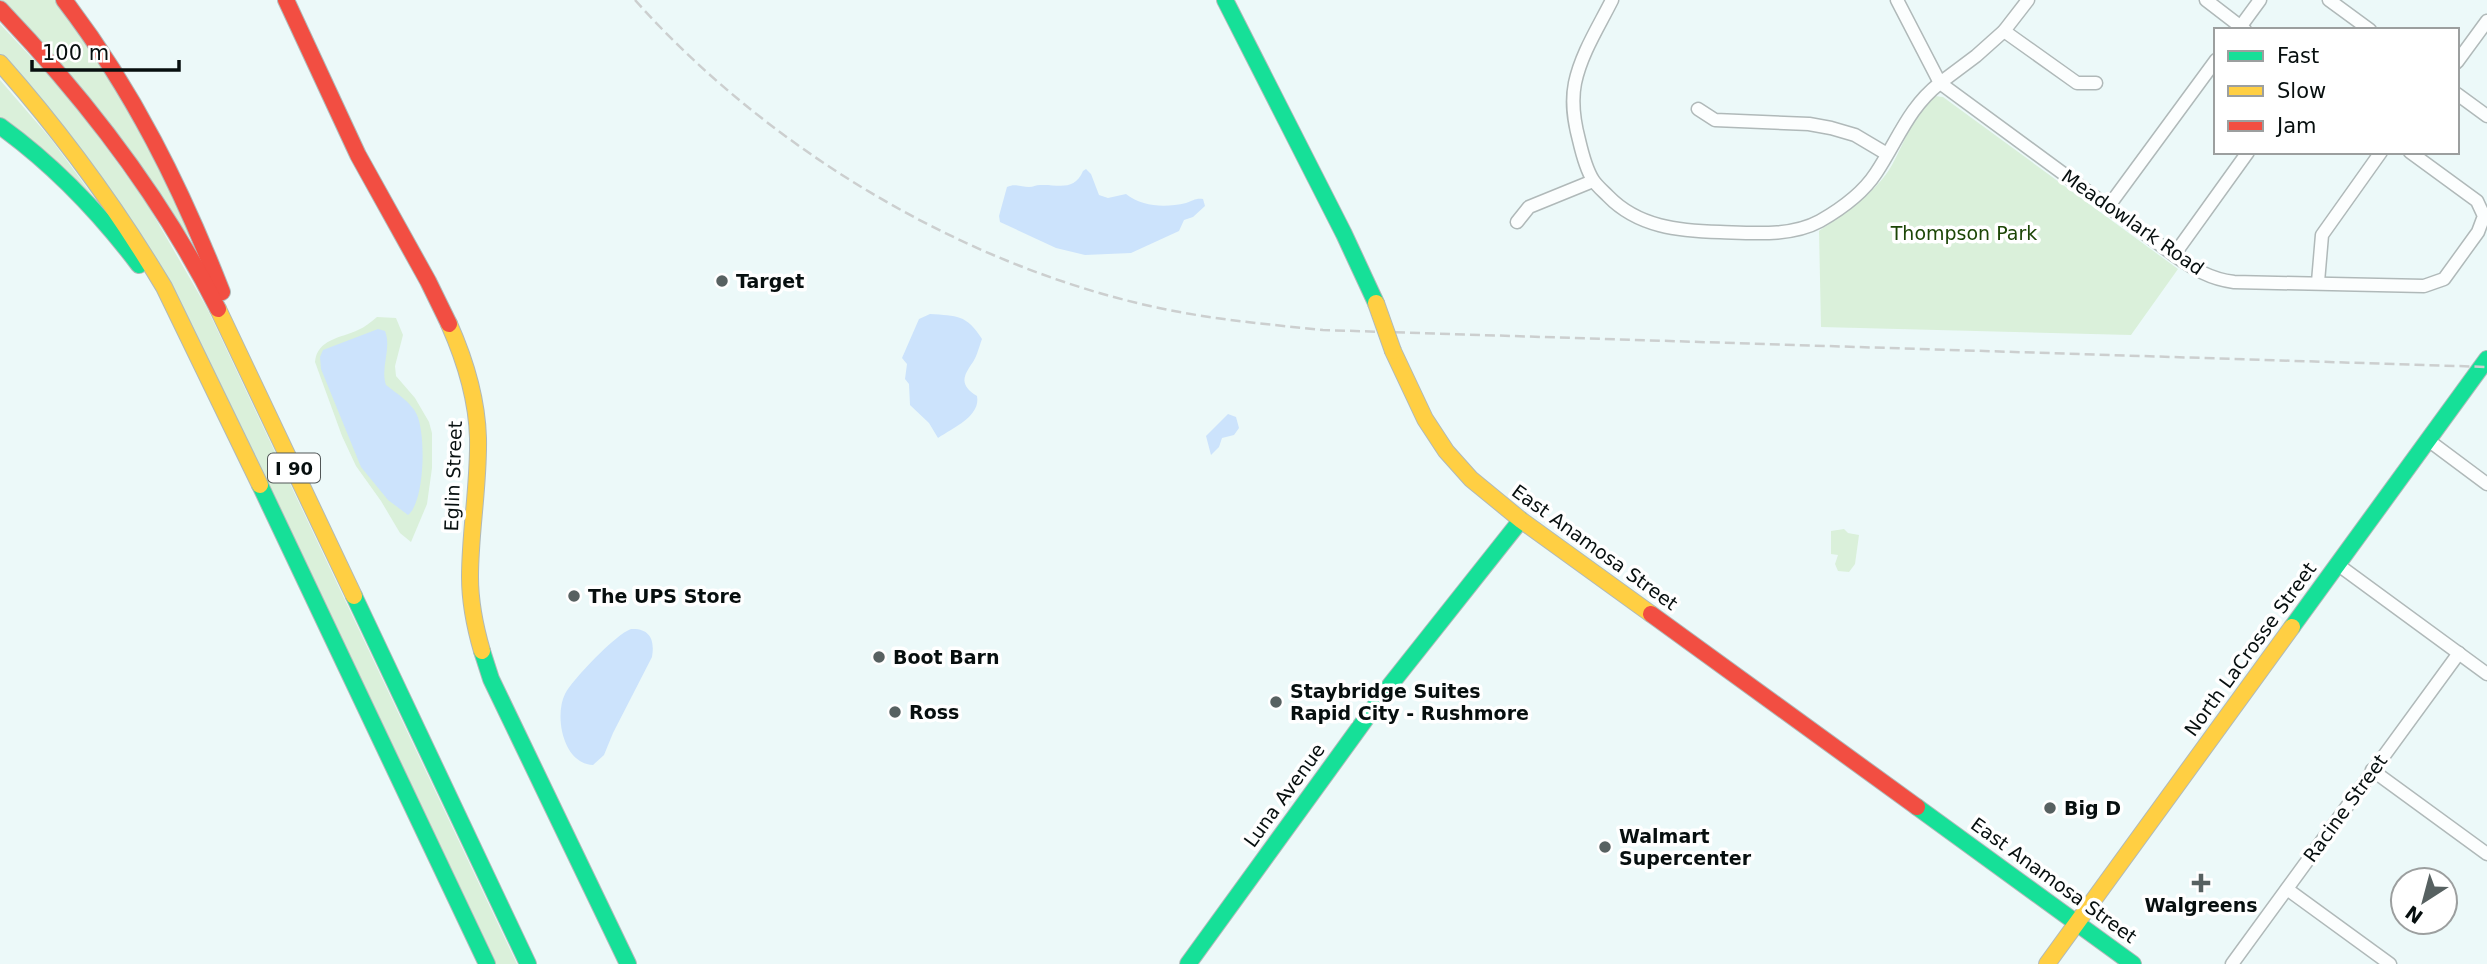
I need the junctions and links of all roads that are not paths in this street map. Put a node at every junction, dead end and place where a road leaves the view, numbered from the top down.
1 (64, 0) edge
2 (286, 0) edge
3 (1226, 0) edge
4 (1612, 0) edge
5 (1898, 0) edge
6 (2028, 0) edge
7 (2206, 0) edge
8 (2259, 0) edge
9 (2329, 0) edge
10 (0, 9) edge
11 (2487, 21) edge
12 (2240, 28) edge
13 (2242, 28) edge
14 (2367, 28) edge
15 (2004, 31) junction
16 (2459, 59) edge
17 (0, 63) edge
18 (2214, 63) edge
19 (1940, 83) junction
20 (2096, 83) dead end
21 (2459, 95) edge
22 (1698, 109) dead end
23 (2487, 116) edge
24 (0, 125) edge
25 (1887, 154) junction
26 (2247, 154) edge
27 (2380, 154) edge
28 (2413, 154) edge
29 (1593, 181) junction
30 (2108, 207) junction
31 (1517, 222) dead end
32 (2174, 255) junction
33 (2318, 282) junction
34 (2487, 359) edge
35 (277, 431) junction
36 (2428, 440) junction
37 (2487, 484) edge
38 (1521, 520) junction
39 (2337, 564) junction
40 (313, 595) junction
41 (2459, 653) junction
42 (2487, 674) edge
43 (2372, 770) junction
44 (2487, 854) edge
45 (2287, 889) junction
46 (2077, 922) junction
47 (487, 964) edge
48 (528, 964) edge
49 (628, 964) edge
50 (1188, 964) edge
51 (2047, 964) edge
52 (2133, 964) edge
53 (2232, 964) edge
54 (2390, 964) edge

1 - 35 main road
2 - 49 main road, Eglin Street
3 - 38 main road, East Anamosa Street, bridge
4 - 29 street
5 - 19 street, Meadowlark Road
6 - 15 street
7 - 12 street
8 - 13 street
9 - 14 street
10 - 35 main road, I 90
11 - 16 street
15 - 19 street
15 - 20 street
17 - 40 main road, I 90
18 - 30 street
19 - 25 street
19 - 30 street, Meadowlark Road
21 - 23 street
22 - 25 street
24 - 40 main road
25 - 29 street
26 - 32 street
27 - 33 street
28 - 33 street, Meadowlark Road
29 - 31 street
30 - 32 street, Meadowlark Road
32 - 33 street, Meadowlark Road
34 - 36 main road, North LaCrosse Street
35 - 48 main road, I 90
36 - 37 street
36 - 39 main road, North LaCrosse Street
38 - 46 main road, East Anamosa Street
38 - 50 main road, Luna Avenue
39 - 41 street
39 - 46 main road, North LaCrosse Street
40 - 47 main road, I 90
41 - 42 street
41 - 43 street, Racine Street
43 - 44 street
43 - 45 street, Racine Street
45 - 53 street, Racine Street
45 - 54 street
46 - 51 main road, North LaCrosse Street
46 - 52 main road, East Anamosa Street

